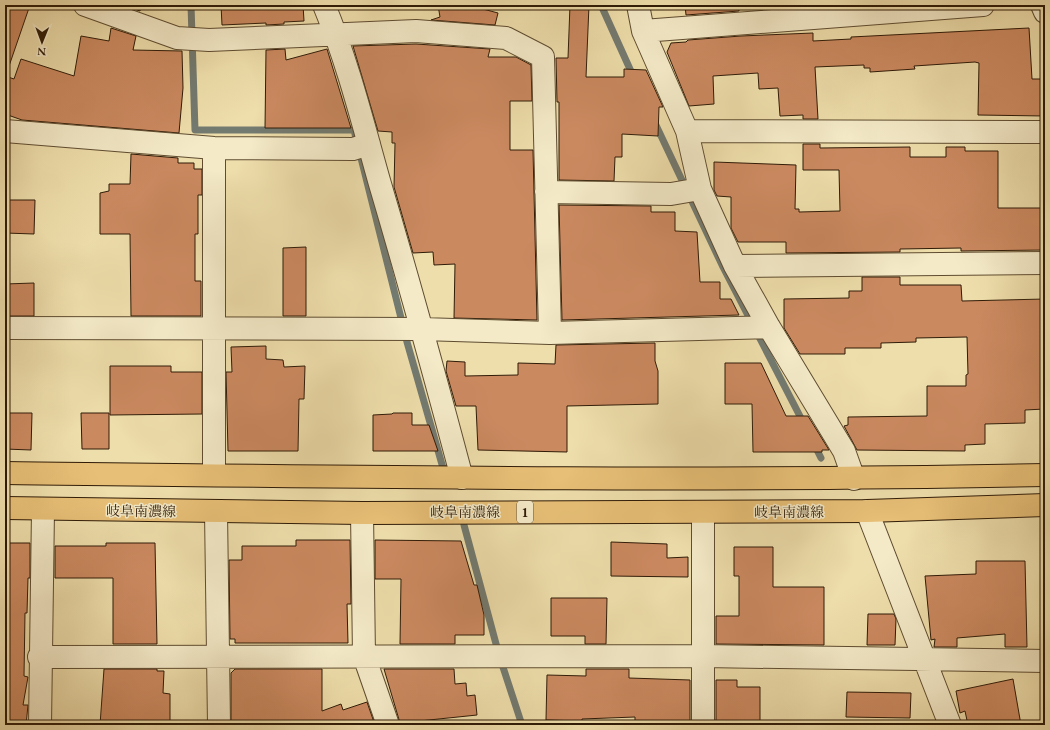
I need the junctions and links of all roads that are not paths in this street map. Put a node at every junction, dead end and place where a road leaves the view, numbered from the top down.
1 (85, 5) edge
2 (324, 5) edge
3 (638, 5) edge
4 (983, 5) edge
5 (1042, 5) edge
6 (1045, 12) edge
7 (643, 31) junction
8 (336, 34) junction
9 (5, 131) edge
10 (687, 131) junction
11 (1045, 132) edge
12 (369, 144) junction
13 (214, 148) junction
14 (700, 189) junction
15 (546, 192) junction
16 (1045, 263) edge
17 (735, 266) junction
18 (768, 327) junction
19 (5, 328) edge
20 (215, 328) junction
21 (422, 329) junction
22 (550, 333) junction
23 (5, 473) edge
24 (214, 475) junction
25 (1045, 475) edge
26 (462, 478) junction
27 (854, 479) junction
28 (1045, 505) edge
29 (5, 508) edge
30 (43, 510) junction
31 (866, 511) junction
32 (216, 512) junction
33 (362, 512) junction
34 (703, 512) junction
35 (218, 656) junction
36 (364, 656) junction
37 (703, 656) junction
38 (40, 657) junction
39 (922, 658) junction
40 (1045, 661) edge
41 (40, 725) edge
42 (219, 725) edge
43 (388, 725) edge
44 (703, 725) edge
45 (950, 725) edge

1 - 8 street
2 - 8 street
3 - 7 street
4 - 7 street
5 - 6 street
7 - 10 street
8 - 12 street
8 - 15 street
9 - 13 street
10 - 11 street
10 - 14 street
12 - 13 street
12 - 21 street
13 - 20 street
14 - 15 street
14 - 17 street
15 - 22 street
16 - 17 street
17 - 18 street
18 - 22 street
18 - 27 street
19 - 20 street
20 - 21 street
20 - 24 street
21 - 22 street
21 - 26 street
23 - 24 main road
24 - 26 main road
25 - 27 main road
26 - 27 main road
28 - 31 main road, 岐阜南濃線 / 1
29 - 30 main road, 岐阜南濃線 / 1
30 - 32 main road, 岐阜南濃線 / 1
30 - 38 street
31 - 34 main road, 岐阜南濃線 / 1
31 - 39 street
32 - 33 main road, 岐阜南濃線 / 1
32 - 35 street
33 - 34 main road, 岐阜南濃線 / 1
33 - 36 street
34 - 37 street
35 - 36 street
35 - 38 street
35 - 42 street
36 - 37 street
36 - 43 street
37 - 39 street
37 - 44 street
38 - 41 street
39 - 40 street
39 - 45 street

